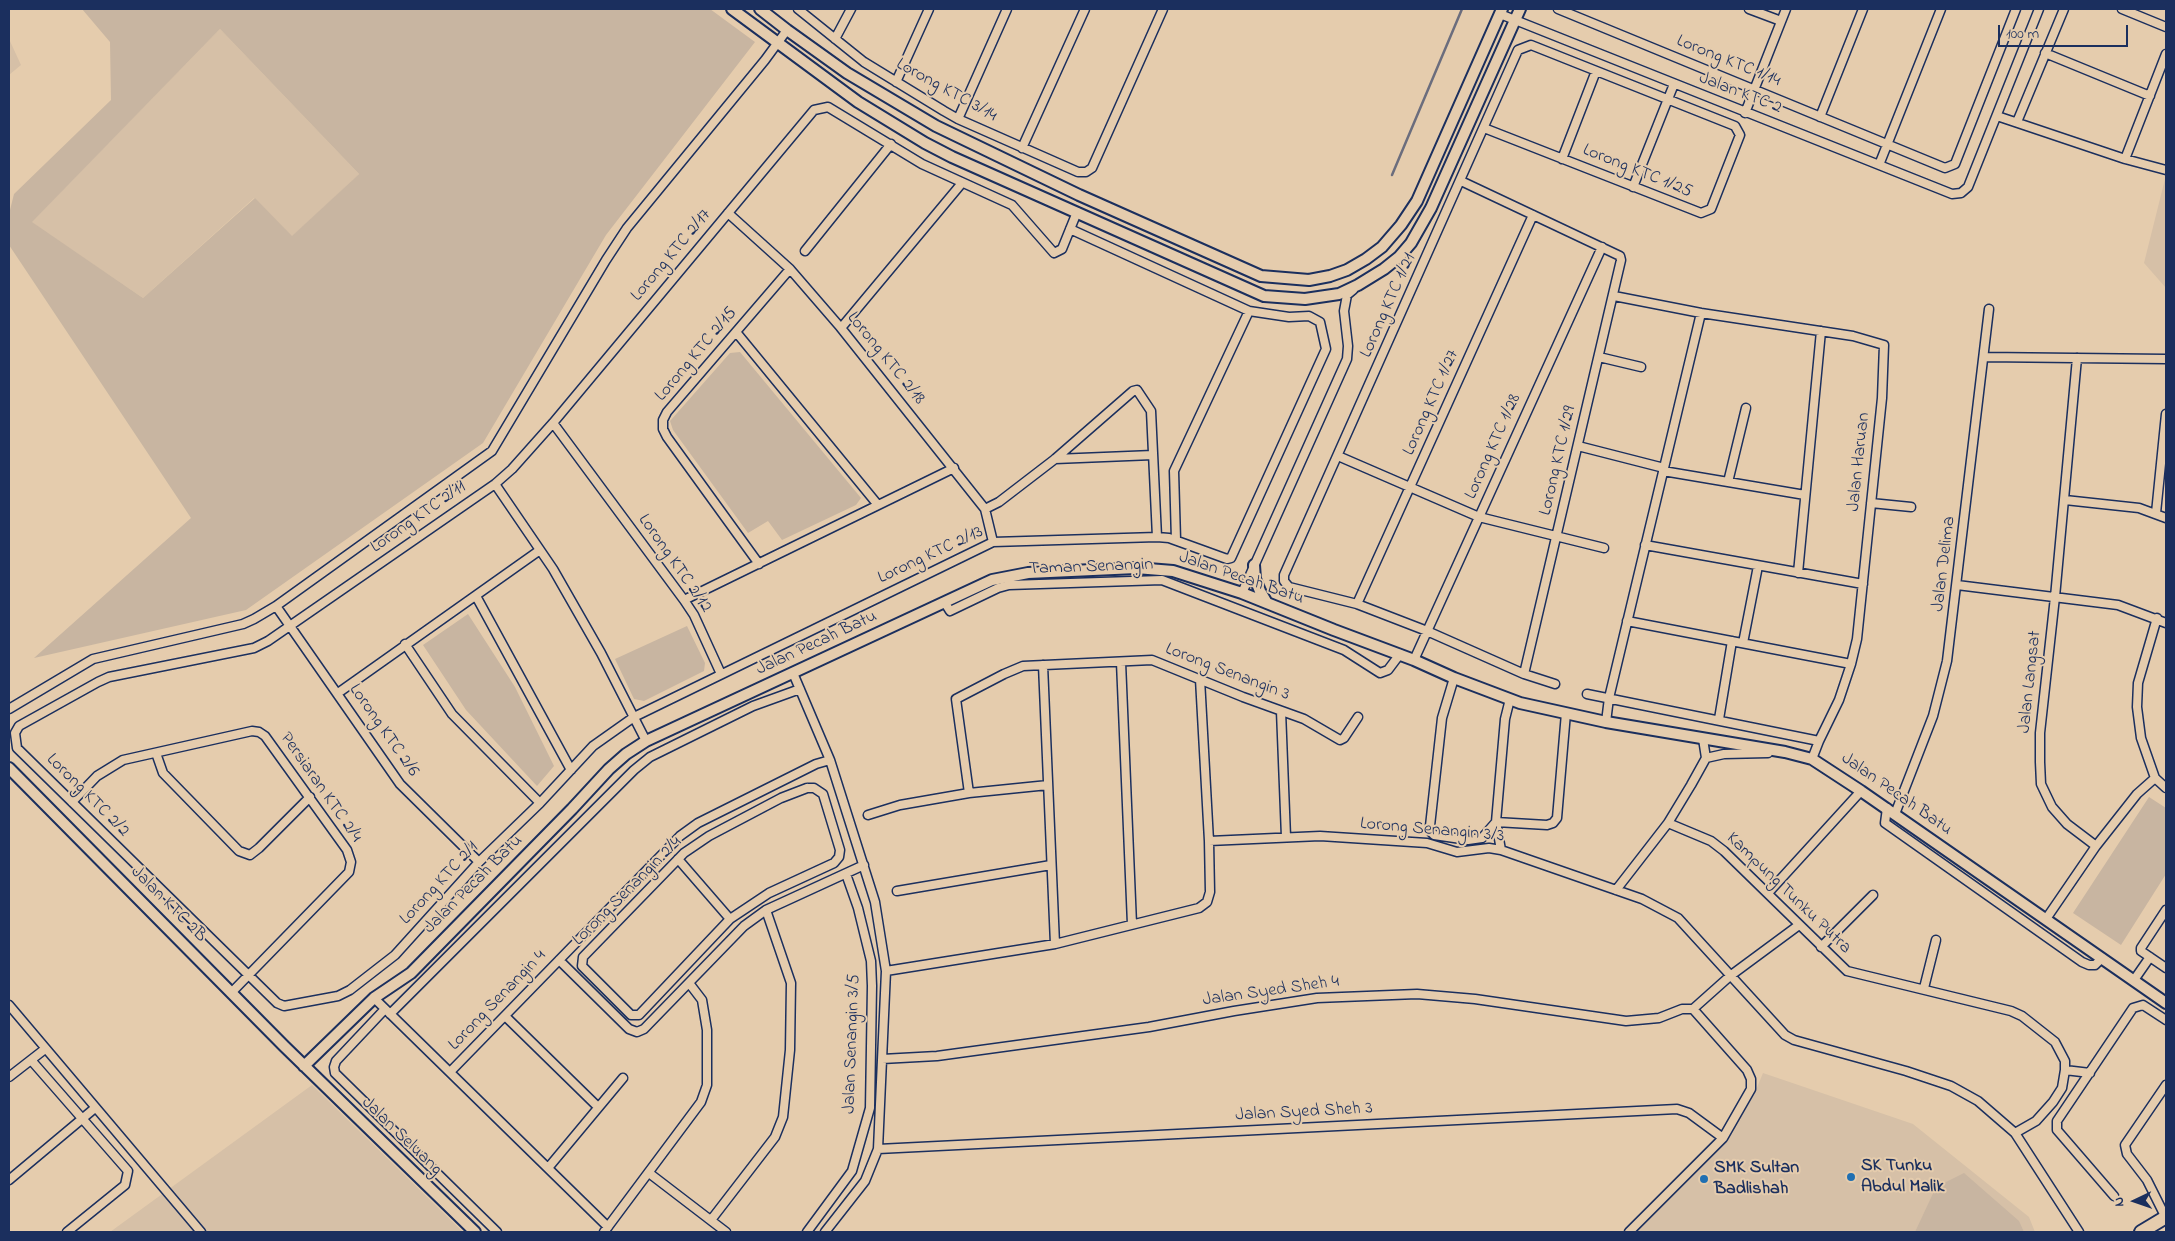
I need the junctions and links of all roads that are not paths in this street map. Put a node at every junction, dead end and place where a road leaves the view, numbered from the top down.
1 (732, 9) edge
2 (760, 9) edge
3 (798, 9) edge
4 (851, 9) edge
5 (929, 9) edge
6 (1007, 9) edge
7 (1085, 9) edge
8 (1164, 9) edge
9 (1520, 9) edge
10 (1558, 9) edge
11 (1749, 9) edge
12 (1786, 9) edge
13 (1863, 9) edge
14 (1941, 9) edge
15 (2016, 9) edge
16 (2039, 9) edge
17 (2064, 9) edge
18 (2122, 9) edge
19 (1501, 11) edge
20 (1515, 20) junction
21 (1781, 21) junction
22 (2166, 27) edge
23 (787, 30) junction
24 (836, 38) junction
25 (778, 44) junction
26 (2045, 53) junction
27 (2166, 54) edge
28 (1596, 71) junction
29 (896, 82) junction
30 (1674, 84) junction
31 (1754, 89) junction
32 (2150, 96) junction
33 (1668, 99) junction
34 (1745, 113) junction
35 (1997, 116) junction
36 (1820, 117) junction
37 (958, 119) junction
38 (2017, 122) junction
39 (1484, 128) junction
40 (891, 144) junction
41 (1886, 145) junction
42 (1022, 148) junction
43 (1562, 159) junction
44 (2125, 159) junction
45 (1879, 165) junction
46 (2166, 170) edge
47 (1460, 181) junction
48 (962, 183) junction
49 (1633, 187) junction
50 (1077, 212) junction
51 (728, 213) junction
52 (1534, 215) junction
53 (1070, 229) junction
54 (1602, 247) junction
55 (805, 251) dead end
56 (790, 269) junction
57 (1358, 285) junction
58 (1326, 296) junction
59 (1614, 296) junction
60 (1989, 309) dead end
61 (1248, 311) junction
62 (1344, 311) junction
63 (1701, 313) junction
64 (841, 328) junction
65 (736, 332) junction
66 (1821, 332) junction
67 (1599, 357) junction
68 (1984, 357) junction
69 (2077, 358) junction
70 (2166, 359) edge
71 (1640, 367) dead end
72 (1746, 408) dead end
73 (2166, 414) edge
74 (553, 423) junction
75 (2165, 437) edge
76 (1578, 446) junction
77 (1153, 455) junction
78 (1338, 456) junction
79 (1055, 460) junction
80 (954, 468) junction
81 (1664, 469) junction
82 (1728, 482) junction
83 (495, 484) junction
84 (1410, 487) junction
85 (1805, 495) junction
86 (2065, 500) junction
87 (1871, 503) junction
88 (878, 505) junction
89 (1911, 507) dead end
90 (985, 509) junction
91 (2156, 513) junction
92 (1479, 518) junction
93 (2166, 518) edge
94 (1157, 537) junction
95 (1557, 537) junction
96 (1176, 540) junction
97 (993, 542) junction
98 (1645, 545) junction
99 (1604, 548) dead end
100 (540, 550) junction
101 (759, 564) junction
102 (1254, 565) junction
103 (1758, 566) junction
104 (1798, 573) junction
105 (1863, 584) junction
106 (1957, 585) junction
107 (1242, 593) junction
108 (476, 596) junction
109 (2055, 597) junction
110 (684, 600) junction
111 (944, 603) junction
112 (1268, 603) junction
113 (1357, 604) junction
114 (276, 606) junction
115 (2156, 618) junction
116 (1627, 620) junction
117 (2166, 623) edge
118 (290, 625) junction
119 (1427, 631) junction
120 (1732, 641) junction
121 (1743, 643) junction
122 (405, 644) junction
123 (1400, 654) junction
124 (1414, 660) junction
125 (1121, 662) junction
126 (1851, 664) junction
127 (1043, 665) junction
128 (793, 673) junction
129 (721, 674) junction
130 (1524, 674) junction
131 (1454, 678) junction
132 (1200, 679) junction
133 (1555, 684) dead end
134 (800, 688) junction
135 (338, 693) junction
136 (1587, 694) dead end
137 (1609, 698) junction
138 (1510, 699) junction
139 (9, 709) edge
140 (1281, 711) junction
141 (1566, 714) junction
142 (634, 717) junction
143 (1358, 717) dead end
144 (1718, 719) junction
145 (1606, 722) junction
146 (1702, 739) junction
147 (14, 740) joint
148 (646, 740) junction
149 (1819, 741) junction
150 (156, 752) junction
151 (1785, 752) junction
152 (1706, 758) junction
153 (1812, 759) junction
154 (830, 760) junction
155 (9, 768) edge
156 (571, 770) junction
157 (2155, 778) junction
158 (775, 786) junction
159 (1048, 786) junction
160 (2166, 788) edge
161 (1862, 791) junction
162 (969, 793) junction
163 (310, 797) junction
164 (782, 798) junction
165 (72, 802) junction
166 (540, 803) junction
167 (1891, 811) junction
168 (868, 816) dead end
169 (1496, 822) junction
170 (1668, 823) junction
171 (1286, 837) junction
172 (1209, 841) junction
173 (2096, 846) junction
174 (1501, 850) junction
175 (678, 859) junction
176 (479, 862) junction
177 (864, 865) junction
178 (1051, 865) junction
179 (808, 874) junction
180 (846, 874) junction
181 (816, 888) junction
182 (1616, 890) junction
183 (897, 891) dead end
184 (1768, 893) junction
185 (1874, 895) dead end
186 (766, 910) junction
187 (2166, 910) edge
188 (2046, 919) junction
189 (730, 920) junction
190 (594, 924) junction
191 (1132, 924) junction
192 (1799, 925) junction
193 (605, 934) junction
194 (1936, 940) dead end
195 (1055, 944) junction
196 (1821, 947) junction
197 (2150, 957) junction
198 (2102, 958) junction
199 (559, 960) junction
200 (2166, 968) edge
201 (886, 971) junction
202 (249, 976) junction
203 (1730, 976) junction
204 (2134, 980) junction
205 (689, 983) junction
206 (1924, 988) junction
207 (663, 990) junction
208 (231, 993) junction
209 (374, 998) junction
210 (673, 999) junction
211 (2166, 1003) edge
212 (9, 1005) edge
213 (1693, 1009) junction
214 (387, 1011) junction
215 (505, 1016) junction
216 (2166, 1020) edge
217 (45, 1049) junction
218 (882, 1059) junction
219 (31, 1060) junction
220 (304, 1066) junction
221 (2065, 1070) junction
222 (450, 1072) junction
223 (2090, 1073) junction
224 (9, 1077) edge
225 (623, 1078) dead end
226 (2166, 1085) edge
227 (2163, 1098) edge
228 (598, 1107) junction
229 (95, 1108) junction
230 (82, 1119) junction
231 (2015, 1133) junction
232 (1723, 1138) junction
233 (878, 1149) junction
234 (548, 1168) junction
235 (650, 1172) junction
236 (9, 1180) edge
237 (2114, 1196) dead end
238 (2166, 1218) edge
239 (711, 1220) junction
240 (606, 1229) edge
241 (829, 1231) edge
242 (66, 1232) edge
243 (201, 1232) edge
244 (475, 1232) edge
245 (498, 1232) edge
246 (726, 1232) edge
247 (807, 1232) edge
248 (1629, 1232) edge
249 (2079, 1232) edge
250 (2141, 1232) edge

1 - 25 street
2 - 23 street
3 - 24 street, Lorong KTC 3/14
4 - 24 street
5 - 29 street
6 - 37 street
7 - 42 street
8 - 42 street, Lorong KTC 3/14
9 - 20 street
10 - 31 street, Lorong KTC 1/14
11 - 21 street
12 - 21 street
13 - 36 street
14 - 41 street
15 - 41 street, Lorong KTC 1/14
16 - 35 street
17 - 26 street
18 - 22 street
19 - 20 street, Jalan KTC 2
19 - 23 street
20 - 30 street, Jalan KTC 2
20 - 57 street
21 - 31 street
23 - 25 street
24 - 29 street, Lorong KTC 3/14
25 - 50 street
25 - 114 street
26 - 32 street
26 - 38 street
27 - 32 street
28 - 33 street, Lorong KTC 1/21
28 - 39 street, Lorong KTC 1/21
28 - 43 street
29 - 37 street, Lorong KTC 3/14
30 - 33 street
30 - 34 street, Jalan KTC 2
31 - 34 street
31 - 36 street, Lorong KTC 1/14
32 - 44 street
33 - 49 street
33 - 49 street, Lorong KTC 1/25
34 - 45 street, Jalan KTC 2
35 - 38 street
35 - 45 street, Jalan KTC 2
36 - 41 street, Lorong KTC 1/14
37 - 42 street, Lorong KTC 3/14
38 - 44 street
39 - 43 street, Lorong KTC 1/25
39 - 47 street, Lorong KTC 1/21
40 - 48 street
40 - 51 street, Lorong KTC 2/17
40 - 55 street
41 - 45 street
43 - 49 street, Lorong KTC 1/25
44 - 46 street
47 - 52 street
47 - 78 street, Lorong KTC 1/21
48 - 53 street
48 - 64 street
50 - 53 street
50 - 58 street
51 - 56 street, Lorong KTC 2/18
51 - 74 street, Lorong KTC 2/17
52 - 54 street
52 - 84 street, Lorong KTC 1/27
53 - 61 street
54 - 59 street, Lorong KTC 1/29
54 - 92 street, Lorong KTC 1/28
56 - 64 street, Lorong KTC 2/18
56 - 65 street, Lorong KTC 2/15
57 - 58 street
57 - 62 street
58 - 62 street
59 - 63 street, Jalan Haruan
59 - 67 street, Lorong KTC 1/29
60 - 68 street, Jalan Delima
61 - 96 street
61 - 96 street, Lorong KTC 2/13
62 - 102 street
63 - 66 street, Jalan Haruan
63 - 81 street
64 - 80 street, Lorong KTC 2/18
65 - 88 street
65 - 101 street, Lorong KTC 2/15
66 - 85 street
66 - 87 street, Jalan Haruan
67 - 71 street
67 - 76 street, Lorong KTC 1/29
68 - 69 street
68 - 106 street, Jalan Delima
69 - 70 street
69 - 86 street, Jalan Langsat
72 - 82 street
73 - 75 street
74 - 83 street, Lorong KTC 2/11
74 - 110 street, Lorong KTC 2/12
75 - 91 street
76 - 81 street
76 - 95 street, Lorong KTC 1/29
77 - 79 street
77 - 79 street
77 - 94 street
78 - 84 street
78 - 113 street, Lorong KTC 1/21
79 - 90 street
80 - 88 street
80 - 90 street, Lorong KTC 2/18
81 - 82 street
81 - 98 street
82 - 85 street
83 - 100 street
83 - 118 street, Lorong KTC 2/11
84 - 92 street
84 - 113 street, Lorong KTC 1/27
85 - 104 street
86 - 91 street
86 - 109 street, Jalan Langsat
87 - 89 street
87 - 105 street, Jalan Haruan
88 - 101 street
90 - 97 street, Lorong KTC 2/18
91 - 93 street
92 - 95 street
92 - 119 street, Lorong KTC 1/28
94 - 96 street, Lorong KTC 2/13
94 - 97 street, Lorong KTC 2/13
95 - 99 street
95 - 130 street, Lorong KTC 1/29
97 - 129 street, Lorong KTC 2/13
98 - 103 street
98 - 116 street
100 - 108 street
100 - 142 street
101 - 110 street
102 - 107 street
102 - 112 street
103 - 104 street
103 - 121 street
104 - 105 street
105 - 126 street, Jalan Haruan
106 - 109 street
106 - 167 street, Jalan Delima
107 - 111 street, Jalan Pecah Batu
107 - 112 street, Jalan Pecah Batu
108 - 122 street
108 - 156 street
109 - 115 street
109 - 173 street, Jalan Langsat
110 - 129 street, Lorong KTC 2/12
111 - 123 street, Taman Senangin
111 - 128 street, Jalan Pecah Batu
112 - 123 street, Jalan Pecah Batu
113 - 119 street, Lorong KTC 1/21
114 - 118 street, Lorong KTC 2/6
114 - 139 street
115 - 117 street
115 - 157 street
116 - 120 street
116 - 137 street
118 - 135 street, Lorong KTC 2/6
118 - 147 street, Lorong KTC 2/11
119 - 124 street, Lorong KTC 1/28
119 - 130 street, Lorong KTC 1/21
120 - 121 street
120 - 144 street
121 - 126 street
122 - 135 street
122 - 166 street
123 - 124 street, Jalan Pecah Batu
124 - 131 street, Jalan Pecah Batu
125 - 127 street, Lorong Senangin 3
125 - 132 street, Lorong Senangin 3
125 - 191 street
126 - 149 street, Jalan Haruan
127 - 159 street
127 - 162 street, Lorong Senangin 3
128 - 134 street
128 - 148 street, Jalan Pecah Batu
129 - 142 street
130 - 133 street, Lorong KTC 1/21
131 - 138 street, Jalan Pecah Batu
131 - 169 street
132 - 140 street, Lorong Senangin 3
132 - 172 street
134 - 154 street
134 - 214 street
135 - 176 street, Lorong KTC 2/6
136 - 137 street
137 - 144 street
137 - 145 street
138 - 141 street, Jalan Pecah Batu
138 - 169 street
140 - 143 street, Lorong Senangin 3
140 - 171 street
141 - 145 street, Jalan Pecah Batu
141 - 169 street
142 - 148 street
142 - 156 street, Lorong KTC 2/1
144 - 149 street
145 - 146 street, Jalan Pecah Batu
146 - 151 street, Jalan Pecah Batu
146 - 152 street
147 - 165 street, Lorong KTC 2/2
148 - 209 street, Jalan Pecah Batu
149 - 153 street, Jalan Haruan
150 - 163 street, Persiaran KTC 2/4
150 - 163 street
150 - 165 street, Persiaran KTC 2/4
151 - 152 street
151 - 153 street, Jalan Pecah Batu
152 - 170 street
153 - 161 street, Jalan Pecah Batu
154 - 158 street, Lorong Senangin 4
154 - 177 street
155 - 208 street, Jalan KTC 2B
156 - 166 street, Lorong KTC 2/1
157 - 160 street
157 - 173 street
158 - 164 street
158 - 190 street, Lorong Senangin 4
159 - 162 street
159 - 178 street
161 - 167 street, Jalan Pecah Batu
161 - 184 street
162 - 168 street
163 - 202 street, Persiaran KTC 2/4
164 - 175 street, Lorong Senangin 2/4
164 - 179 street, Lorong Senangin 2/4
165 - 202 street, Lorong KTC 2/2
166 - 176 street, Lorong KTC 2/1
167 - 188 street, Jalan Pecah Batu
167 - 198 street
169 - 174 street
170 - 182 street
170 - 184 street, Kampung Tunku Putra
171 - 172 street, Lorong Senangin 3/3
171 - 174 street, Lorong Senangin 3/3
172 - 191 street
173 - 188 street
174 - 182 street, Lorong Senangin 3/3
175 - 189 street
175 - 193 street, Lorong Senangin 2/4
176 - 202 street, Lorong KTC 2/1
177 - 180 street, Lorong Senangin 2/4
177 - 201 street
178 - 183 street
178 - 195 street
179 - 181 street
179 - 189 street, Lorong Senangin 2/4
180 - 181 street, Lorong Senangin 2/4
180 - 247 street, Jalan Senangin 3/5
181 - 186 street, Lorong Senangin 2/4
182 - 203 street
184 - 192 street, Kampung Tunku Putra
185 - 196 street
186 - 205 street, Lorong Senangin 2/4
186 - 239 street
187 - 197 street
188 - 198 street, Jalan Pecah Batu
189 - 207 street, Lorong Senangin 2/4
190 - 193 street
190 - 199 street, Lorong Senangin 4
191 - 195 street
192 - 196 street, Kampung Tunku Putra
192 - 203 street
193 - 207 street, Lorong Senangin 2/4
194 - 206 street
195 - 201 street
196 - 206 street, Kampung Tunku Putra
197 - 200 street
197 - 204 street
198 - 204 street, Jalan Pecah Batu
199 - 210 street, Lorong Senangin 2/4
199 - 215 street, Lorong Senangin 4
201 - 218 street
202 - 208 street, Persiaran KTC 2/4
203 - 213 street
203 - 231 street
204 - 211 street, Jalan Pecah Batu
205 - 210 street, Lorong Senangin 2/4
205 - 235 street
206 - 221 street, Kampung Tunku Putra
207 - 210 street
208 - 220 street, Jalan KTC 2B
209 - 214 street
209 - 220 street, Jalan Pecah Batu
212 - 217 street
213 - 218 street, Jalan Syed Sheh 4
213 - 232 street
214 - 222 street
214 - 245 street
215 - 222 street, Lorong Senangin 4
215 - 228 street
216 - 223 street
217 - 219 street
217 - 229 street
218 - 233 street
219 - 224 street
219 - 230 street
220 - 244 street, Jalan Seluang
221 - 223 street
221 - 231 street
222 - 234 street
223 - 237 street
225 - 228 street
226 - 227 street
227 - 238 street
228 - 234 street
229 - 230 street
229 - 243 street
230 - 236 street
230 - 242 street
231 - 249 street
232 - 233 street, Jalan Syed Sheh 3
232 - 248 street
233 - 241 street
234 - 240 street
235 - 239 street
235 - 240 street
238 - 250 main road
239 - 246 street

